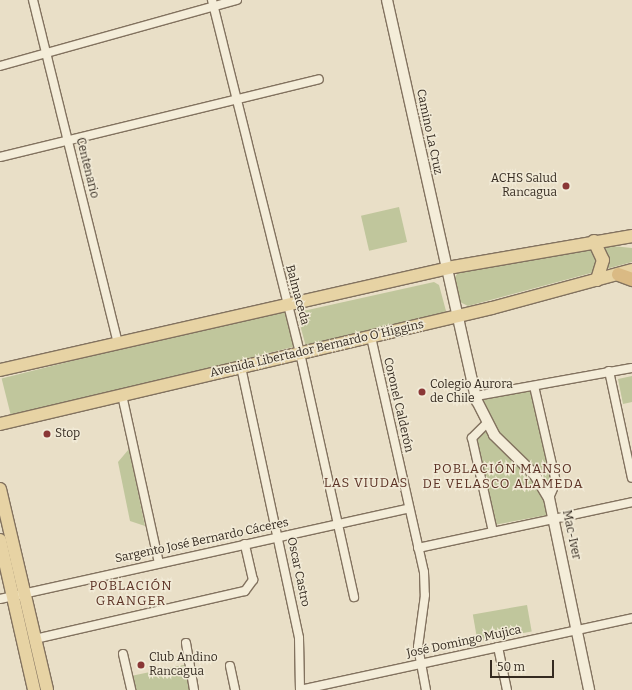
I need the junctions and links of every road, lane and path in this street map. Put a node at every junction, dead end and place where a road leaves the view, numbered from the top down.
1 (32, 0) edge
2 (237, 0) edge
3 (387, 0) edge
4 (212, 3) edge
5 (46, 54) junction
6 (0, 66) edge
7 (319, 79) dead end
8 (236, 99) junction
9 (67, 139) junction
10 (0, 157) edge
11 (632, 236) edge
12 (594, 241) junction
13 (445, 269) junction
14 (632, 270) edge
15 (618, 274) junction
16 (632, 279) edge
17 (597, 280) junction
18 (287, 304) junction
19 (457, 316) junction
20 (371, 337) junction
21 (118, 342) junction
22 (300, 353) junction
23 (241, 367) junction
24 (632, 368) edge
25 (0, 370) edge
26 (609, 371) junction
27 (534, 386) junction
28 (122, 395) junction
29 (476, 396) junction
30 (0, 424) edge
31 (486, 424) junction
32 (632, 478) edge
33 (0, 489) edge
34 (549, 498) junction
35 (632, 502) edge
36 (409, 508) junction
37 (556, 518) junction
38 (338, 524) junction
39 (493, 532) junction
40 (278, 537) junction
41 (0, 540) edge
42 (245, 544) junction
43 (418, 548) junction
44 (159, 563) junction
45 (19, 594) junction
46 (354, 597) dead end
47 (0, 599) edge
48 (632, 618) edge
49 (577, 630) junction
50 (35, 639) junction
51 (186, 643) dead end
52 (498, 647) junction
53 (123, 654) dead end
54 (421, 664) junction
55 (230, 666) dead end
56 (329, 687) edge
57 (34, 690) edge
58 (47, 690) edge
59 (131, 690) edge
60 (194, 690) edge
61 (235, 690) edge
62 (300, 690) edge
63 (426, 690) edge
64 (508, 690) edge
65 (589, 690) edge

1 - 5 street, Centenario
2 - 4 street
3 - 13 street, Camino La Cruz
4 - 5 street
4 - 8 street, Balmaceda
5 - 6 street
5 - 9 street, Centenario
7 - 8 street
8 - 9 street
8 - 18 street, Balmaceda
9 - 10 street
9 - 21 street, Centenario
11 - 12 main road
12 - 13 main road
12 - 17 main road
13 - 18 main road
13 - 19 street, Mac-Iver
14 - 15 main road, Avenida Libertador Bernardo O'Higgins
15 - 16 highway
15 - 17 main road, Avenida Libertador Bernardo O'Higgins
17 - 19 main road, Avenida Libertador Bernardo O'Higgins
18 - 21 main road
18 - 22 street, Balmaceda
19 - 20 main road, Avenida Libertador Bernardo O'Higgins
19 - 29 street, Mac-Iver
20 - 22 main road, Avenida Libertador Bernardo O'Higgins
20 - 36 street, Coronel Calderón
21 - 25 main road
22 - 23 main road, Avenida Libertador Bernardo O'Higgins
22 - 38 street, Balmaceda
23 - 28 main road, Avenida Libertador Bernardo O'Higgins
23 - 40 street, Oscar Castro
24 - 26 street
26 - 27 street
26 - 32 street
27 - 29 street
27 - 34 street
28 - 30 main road, Avenida Libertador Bernardo O'Higgins
28 - 44 street
29 - 31 street, Mac-Iver
31 - 34 street, Mac-Iver
31 - 39 street
33 - 45 main road
34 - 37 street, Mac-Iver
35 - 37 street
36 - 38 street, Sargento José Bernardo Cáceres
36 - 43 street, Coronel Calderón
37 - 39 street
37 - 49 street, Mac-Iver
38 - 40 street, Sargento José Bernardo Cáceres
38 - 46 street, Balmaceda
39 - 43 street
40 - 42 street, Sargento José Bernardo Cáceres
40 - 62 street, Oscar Castro
41 - 45 main road
42 - 44 street, Sargento José Bernardo Cáceres
42 - 50 street
43 - 54 street, Coronel Calderón
44 - 45 street, Sargento José Bernardo Cáceres
45 - 47 street, Sargento José Bernardo Cáceres
45 - 50 main road
45 - 57 main road
48 - 49 street, José Domingo Mujica
49 - 52 street, José Domingo Mujica
49 - 65 street, Mac-Iver
50 - 58 main road
51 - 60 street
52 - 54 street, José Domingo Mujica
52 - 64 street
53 - 59 street
54 - 56 street, José Domingo Mujica
54 - 63 street, Coronel Calderón
55 - 61 street
56 - 62 street, José Domingo Mujica

